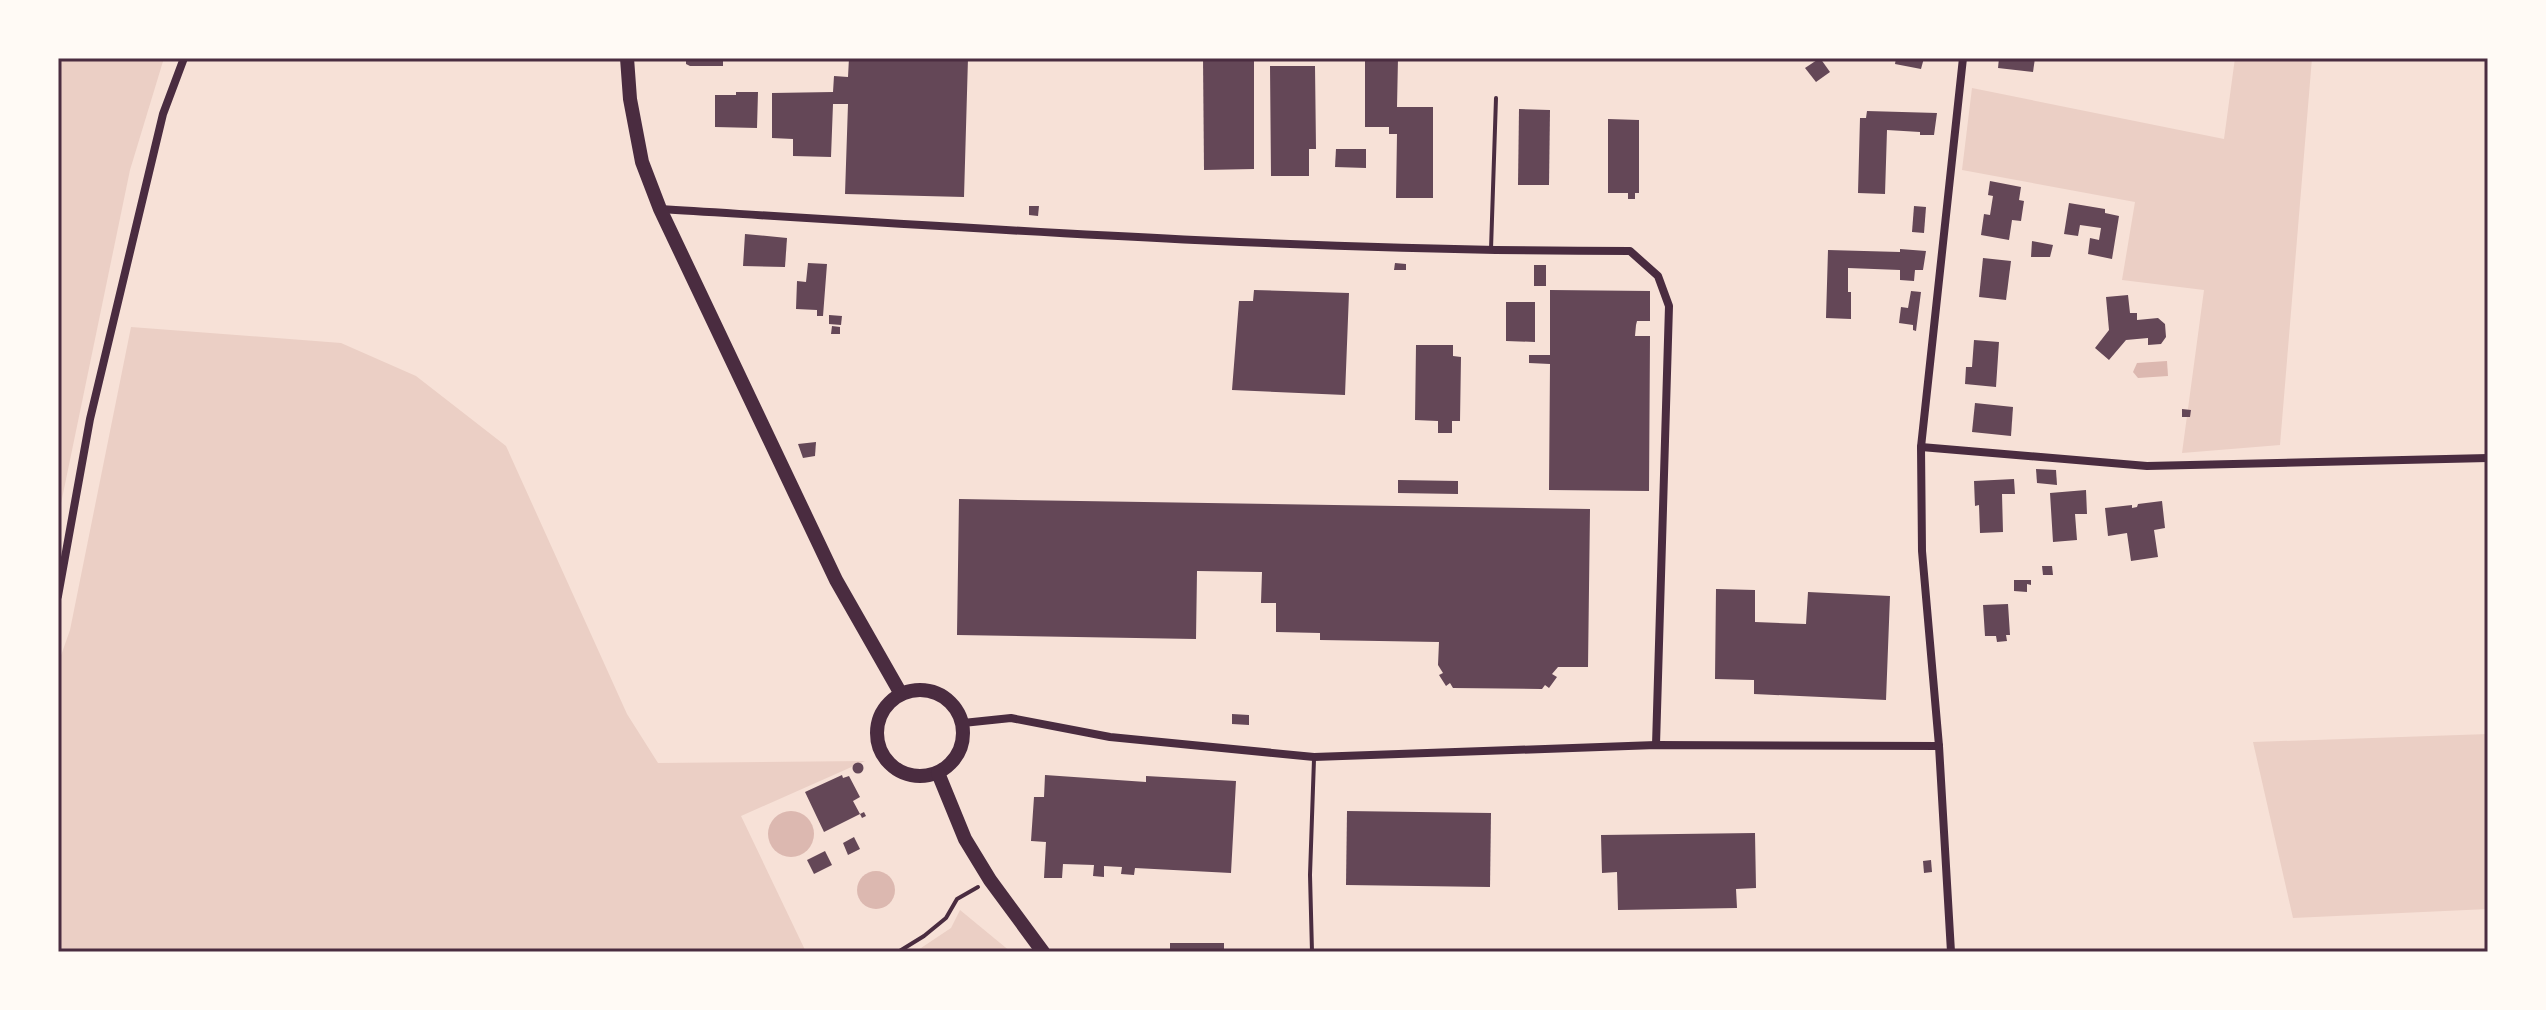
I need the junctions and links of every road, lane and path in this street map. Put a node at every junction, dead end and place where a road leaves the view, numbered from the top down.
1 (184, 58) edge
2 (627, 58) edge
3 (1963, 58) edge
4 (1496, 98) dead end
5 (660, 209) junction
6 (1491, 251) junction
7 (1921, 447) junction
8 (2488, 458) edge
9 (58, 596) edge
10 (901, 694) junction
11 (963, 723) junction
12 (1656, 745) junction
13 (1939, 746) junction
14 (1314, 757) junction
15 (938, 773) junction
16 (990, 880) junction
17 (898, 952) edge
18 (1043, 952) edge
19 (1312, 952) edge
20 (1951, 952) edge

1 - 9 street
2 - 5 main road
3 - 7 street
4 - 6 lane
5 - 6 street
5 - 10 main road
6 - 12 street
7 - 8 street
7 - 13 street
10 - 11 main road
10 - 15 main road
11 - 14 street
11 - 15 main road
12 - 13 street
12 - 14 street
13 - 20 street
14 - 19 lane
15 - 16 main road
16 - 17 path
16 - 18 main road

